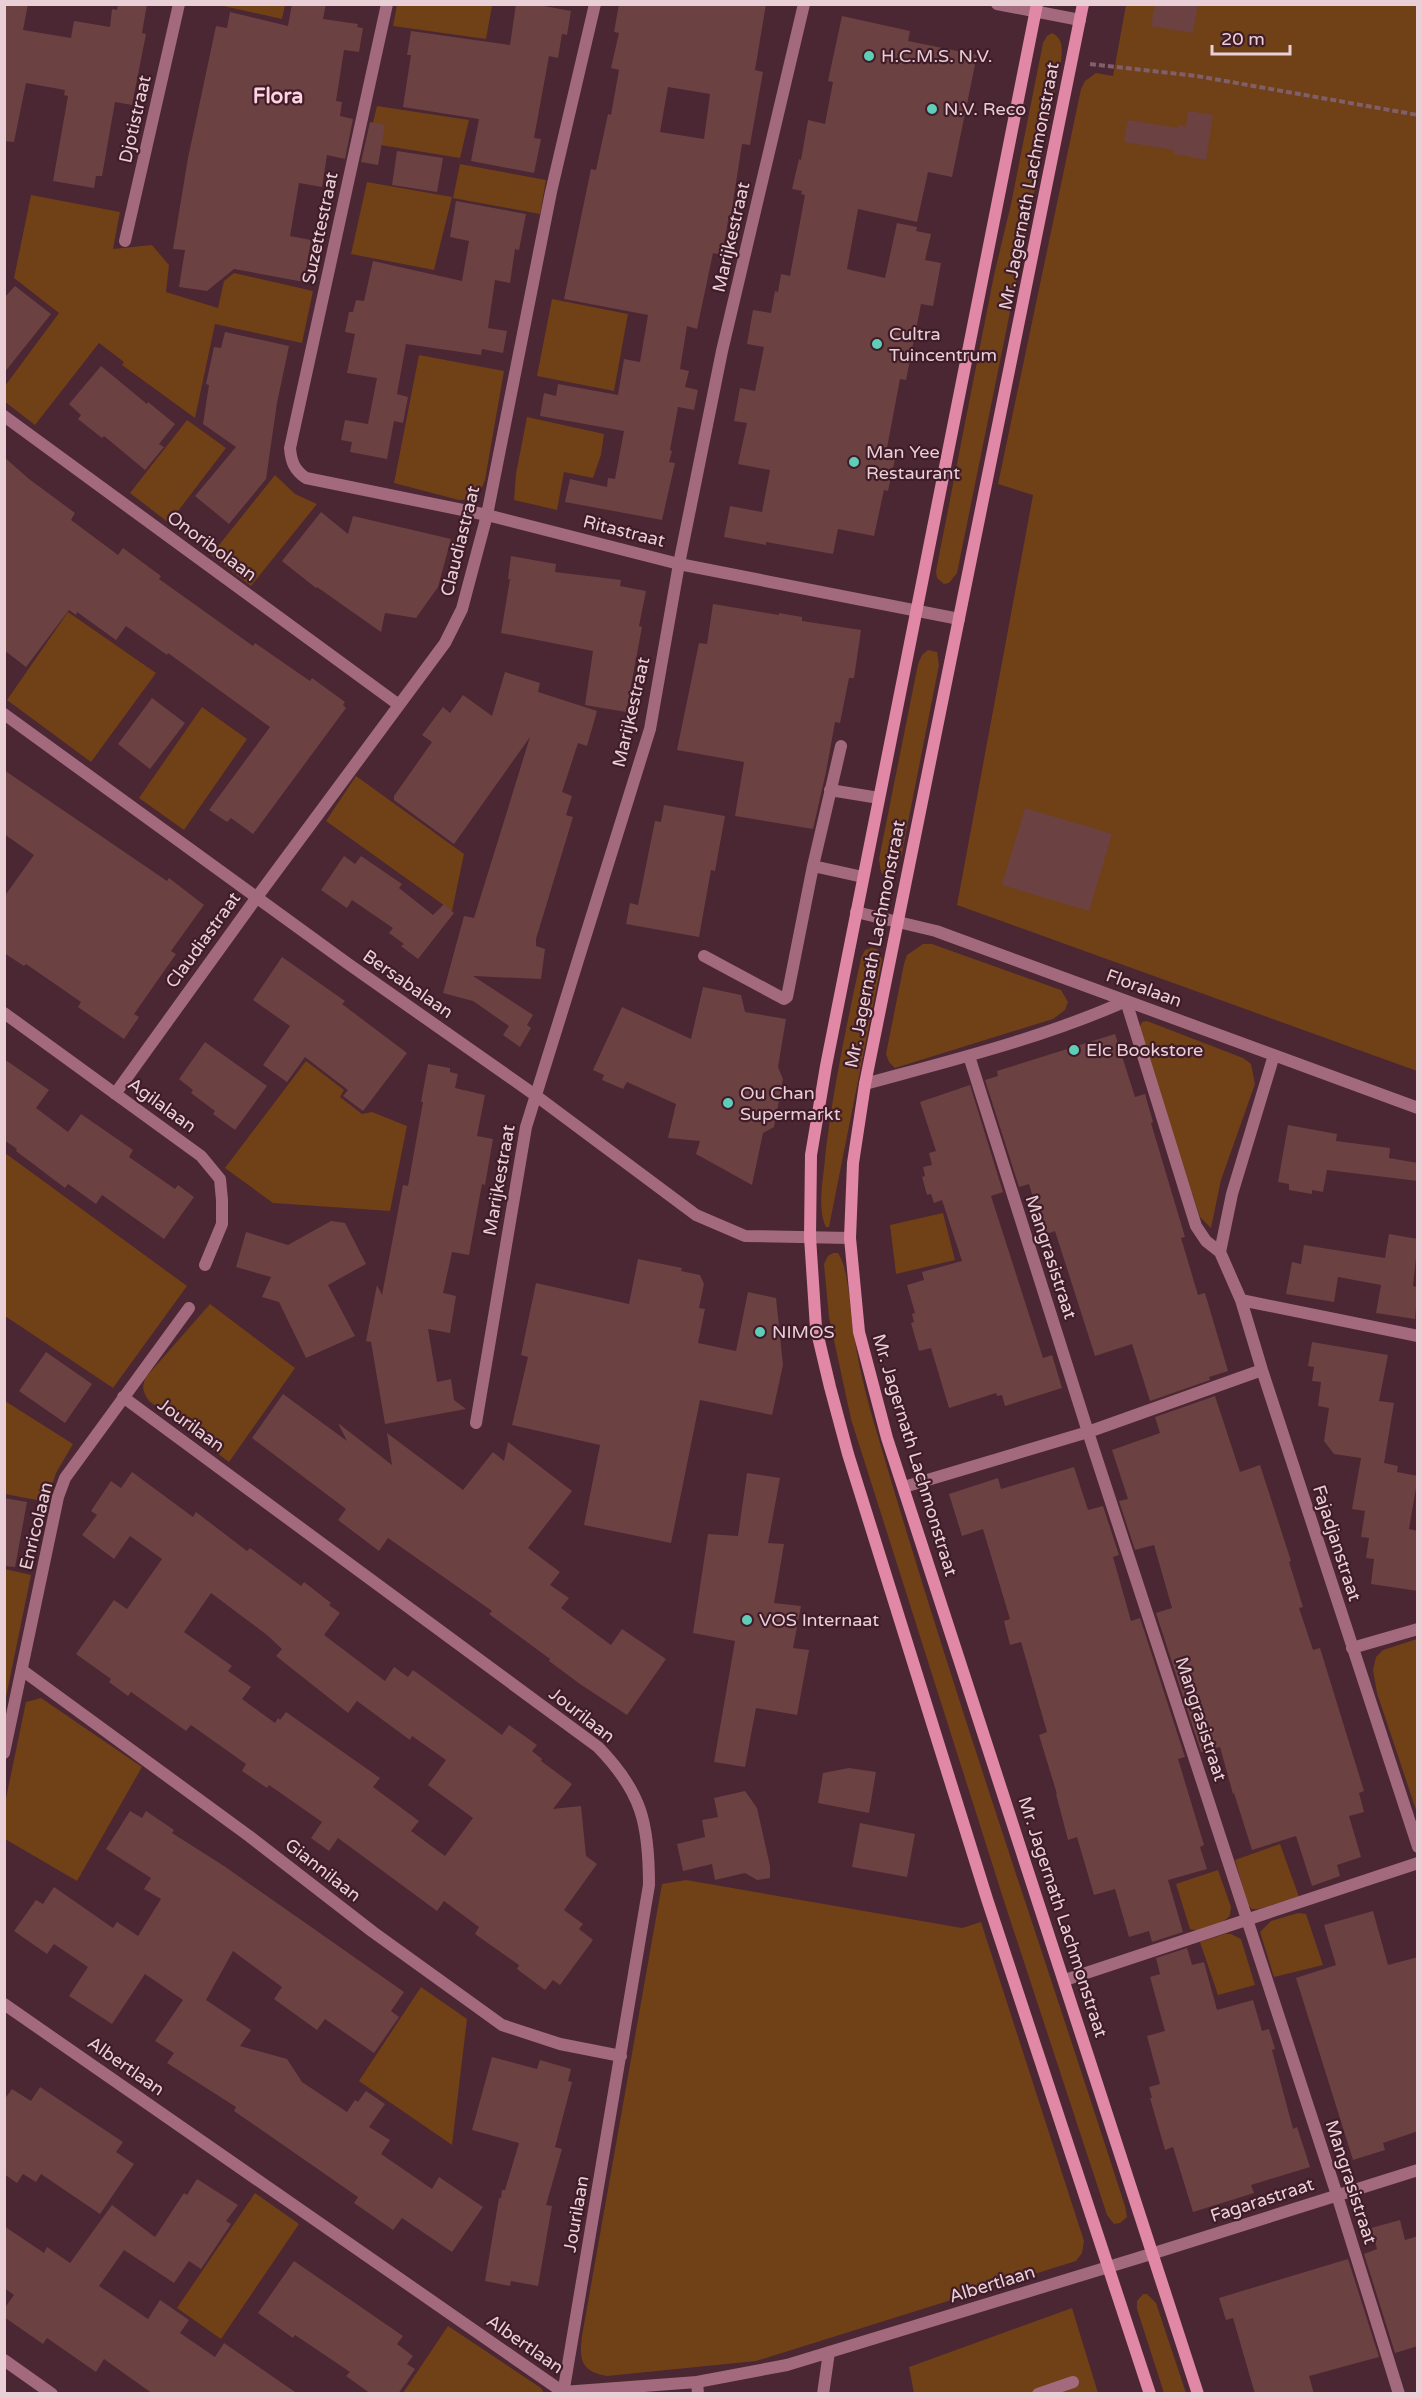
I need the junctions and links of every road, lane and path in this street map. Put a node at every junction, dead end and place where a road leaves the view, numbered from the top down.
1 (179, 4) edge
2 (387, 4) edge
3 (595, 4) edge
4 (804, 4) edge
5 (997, 4) edge
6 (1083, 4) edge
7 (1037, 8) edge
8 (1080, 20) junction
9 (1072, 62) junction
10 (1418, 115) edge
11 (125, 241) dead end
12 (4, 416) edge
13 (291, 459) joint
14 (487, 514) junction
15 (679, 564) junction
16 (917, 610) junction
17 (959, 619) junction
18 (399, 705) junction
19 (4, 714) edge
20 (841, 746) dead end
21 (830, 790) junction
22 (879, 798) junction
23 (813, 866) junction
24 (863, 877) junction
25 (257, 897) junction
26 (856, 912) junction
27 (898, 921) junction
28 (704, 956) dead end
29 (1126, 1001) junction
30 (4, 1013) edge
31 (1274, 1055) junction
32 (969, 1056) junction
33 (865, 1084) junction
34 (115, 1094) junction
35 (535, 1095) junction
36 (1418, 1107) edge
37 (810, 1237) junction
38 (850, 1238) junction
39 (1220, 1252) junction
40 (205, 1265) dead end
41 (1241, 1300) junction
42 (189, 1308) dead end
43 (1418, 1336) edge
44 (1262, 1370) junction
45 (123, 1397) junction
46 (476, 1423) dead end
47 (1088, 1432) junction
48 (904, 1487) junction
49 (1418, 1629) edge
50 (1352, 1648) junction
51 (22, 1670) junction
52 (4, 1753) edge
53 (1418, 1847) edge
54 (1418, 1863) edge
55 (1248, 1920) junction
56 (1065, 1980) junction
57 (4, 2004) edge
58 (621, 2056) junction
59 (1418, 2170) edge
60 (1337, 2195) junction
61 (1152, 2254) junction
62 (1109, 2267) junction
63 (829, 2352) junction
64 (4, 2360) edge
65 (1073, 2382) dead end
66 (698, 2388) edge
67 (563, 2393) edge
68 (52, 2394) edge
69 (823, 2394) edge
70 (1038, 2394) edge
71 (1150, 2394) edge
72 (1198, 2394) edge
73 (1399, 2394) edge

1 - 11 street, Djotistraat
2 - 13 street, Suzettestraat
3 - 14 street, Claudiastraat
4 - 15 street, Marijkestraat
5 - 7 street
6 - 8 main road, Mr. Jagernath Lachmonstraat
7 - 8 street
7 - 16 main road, Mr. Jagernath Lachmonstraat
8 - 9 main road, Mr. Jagernath Lachmonstraat
9 - 10 path
9 - 17 main road, Mr. Jagernath Lachmonstraat
12 - 18 street, Onoribolaan
13 - 14 street, Ritastraat
14 - 15 street, Ritastraat
14 - 18 street, Claudiastraat
15 - 16 street, Ritastraat
15 - 35 street, Marijkestraat
16 - 17 street, Ritastraat
16 - 22 main road, Mr. Jagernath Lachmonstraat
17 - 27 main road, Mr. Jagernath Lachmonstraat
18 - 25 street, Claudiastraat
19 - 25 street, Bersabalaan
20 - 21 street
21 - 22 street
21 - 23 street
22 - 24 main road, Mr. Jagernath Lachmonstraat
23 - 24 street
23 - 28 street
24 - 26 main road, Mr. Jagernath Lachmonstraat
25 - 34 street, Claudiastraat
25 - 35 street, Bersabalaan
26 - 27 street, Floralaan
26 - 37 main road, Mr. Jagernath Lachmonstraat
27 - 29 street, Floralaan
27 - 33 main road, Mr. Jagernath Lachmonstraat
29 - 31 street, Floralaan
29 - 32 street
29 - 39 street, Fajadjanstraat
30 - 34 street, Agilalaan
31 - 36 street, Floralaan
31 - 39 street
32 - 33 street
32 - 47 street, Mangrasistraat
33 - 38 main road, Mr. Jagernath Lachmonstraat
34 - 40 street, Agilalaan
35 - 37 street, Bersabalaan
35 - 46 street, Marijkestraat
37 - 38 street, Bersabalaan
37 - 62 main road, Mr. Jagernath Lachmonstraat
38 - 48 main road, Mr. Jagernath Lachmonstraat
39 - 41 street, Fajadjanstraat
41 - 43 street
41 - 44 street, Fajadjanstraat
42 - 45 street, Enricolaan
44 - 47 street
44 - 50 street, Fajadjanstraat
45 - 51 street, Enricolaan
45 - 58 street, Jourilaan
47 - 48 street
47 - 55 street, Mangrasistraat
48 - 56 main road, Mr. Jagernath Lachmonstraat
49 - 50 street
50 - 53 street, Fajadjanstraat
51 - 52 street, Enricolaan
51 - 58 street, Giannilaan
54 - 55 street
55 - 56 street
55 - 60 street, Mangrasistraat
56 - 61 main road, Mr. Jagernath Lachmonstraat
57 - 67 street, Albertlaan
58 - 67 street, Jourilaan
59 - 60 street, Fagarastraat
60 - 61 street, Fagarastraat
60 - 73 street, Mangrasistraat
61 - 62 street, Fagarastraat
61 - 72 main road, Mr. Jagernath Lachmonstraat
62 - 63 street, Albertlaan
62 - 71 main road, Mr. Jagernath Lachmonstraat
63 - 66 street, Albertlaan
63 - 69 street
64 - 68 street
65 - 70 street
66 - 67 street, Albertlaan

